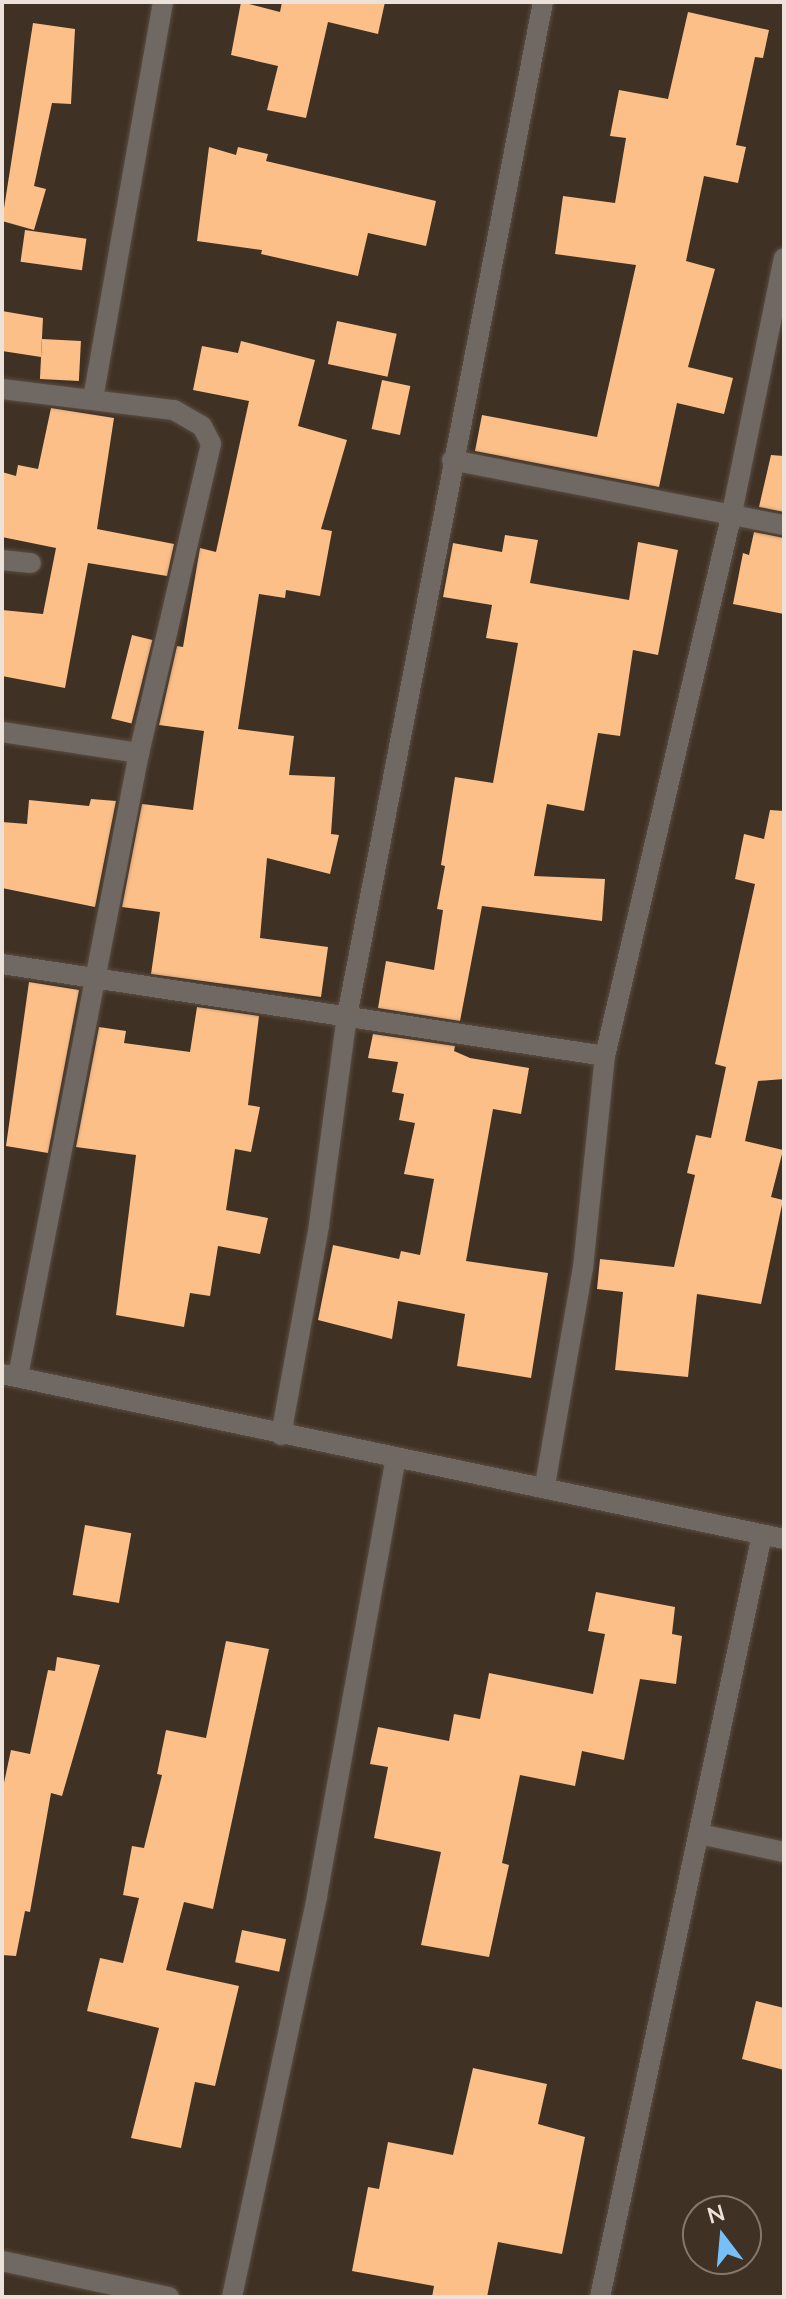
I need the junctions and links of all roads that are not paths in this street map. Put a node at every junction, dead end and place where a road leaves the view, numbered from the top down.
1 (163, 2) edge
2 (543, 2) edge
3 (784, 258) edge
4 (780, 294) edge
5 (2, 389) edge
6 (93, 399) junction
7 (452, 460) junction
8 (732, 513) junction
9 (784, 525) edge
10 (2, 560) edge
11 (31, 563) dead end
12 (2, 732) edge
13 (139, 753) junction
14 (2, 964) edge
15 (97, 978) junction
16 (347, 1016) junction
17 (605, 1056) junction
18 (10, 1375) edge
19 (281, 1435) junction
20 (396, 1458) junction
21 (545, 1485) junction
22 (762, 1535) junction
23 (784, 1539) edge
24 (700, 1834) junction
25 (784, 1852) edge
26 (2, 2261) edge
27 (169, 2297) edge
28 (232, 2297) edge
29 (600, 2297) edge

1 - 6 street
2 - 7 street
3 - 4 street
4 - 8 street
5 - 6 street
6 - 13 street
7 - 8 street
7 - 16 street
8 - 9 street
8 - 17 street
10 - 11 street
12 - 13 street
13 - 15 street
14 - 15 street
15 - 16 street
15 - 18 street
16 - 17 street
16 - 19 street
17 - 21 street
18 - 19 street
19 - 20 street
20 - 21 street
20 - 28 street
21 - 22 street
22 - 23 street
22 - 24 street
24 - 25 street
24 - 29 street
26 - 27 street

